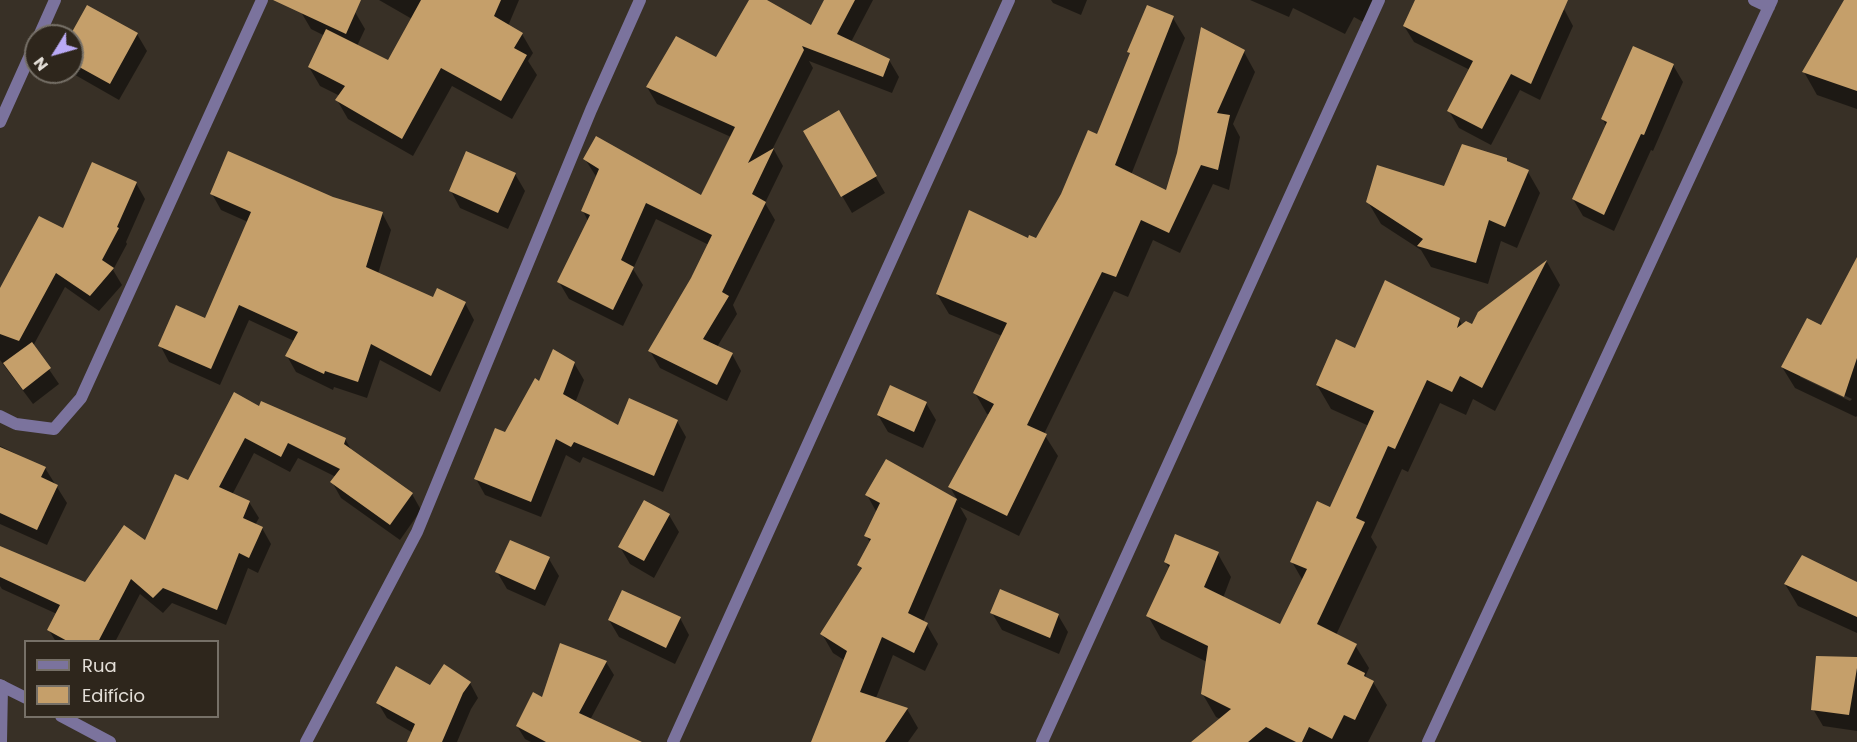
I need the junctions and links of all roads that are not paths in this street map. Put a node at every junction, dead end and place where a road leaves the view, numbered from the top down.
1 (55, 0) edge
2 (261, 0) edge
3 (640, 0) edge
4 (1009, 0) edge
5 (1379, 0) edge
6 (1754, 0) edge
7 (1771, 4) edge
8 (44, 24) edge
9 (24, 69) edge
10 (0, 122) edge
11 (0, 416) edge
12 (1, 685) edge
13 (24, 697) edge
14 (63, 718) edge
15 (1, 742) edge
16 (110, 742) edge
17 (306, 742) edge
18 (673, 742) edge
19 (1042, 742) edge
20 (1428, 742) edge

1 - 8 street
2 - 11 street
3 - 17 street
4 - 18 street
5 - 19 street
6 - 7 street
7 - 20 street
9 - 10 street
12 - 13 street
12 - 15 street
14 - 16 street

